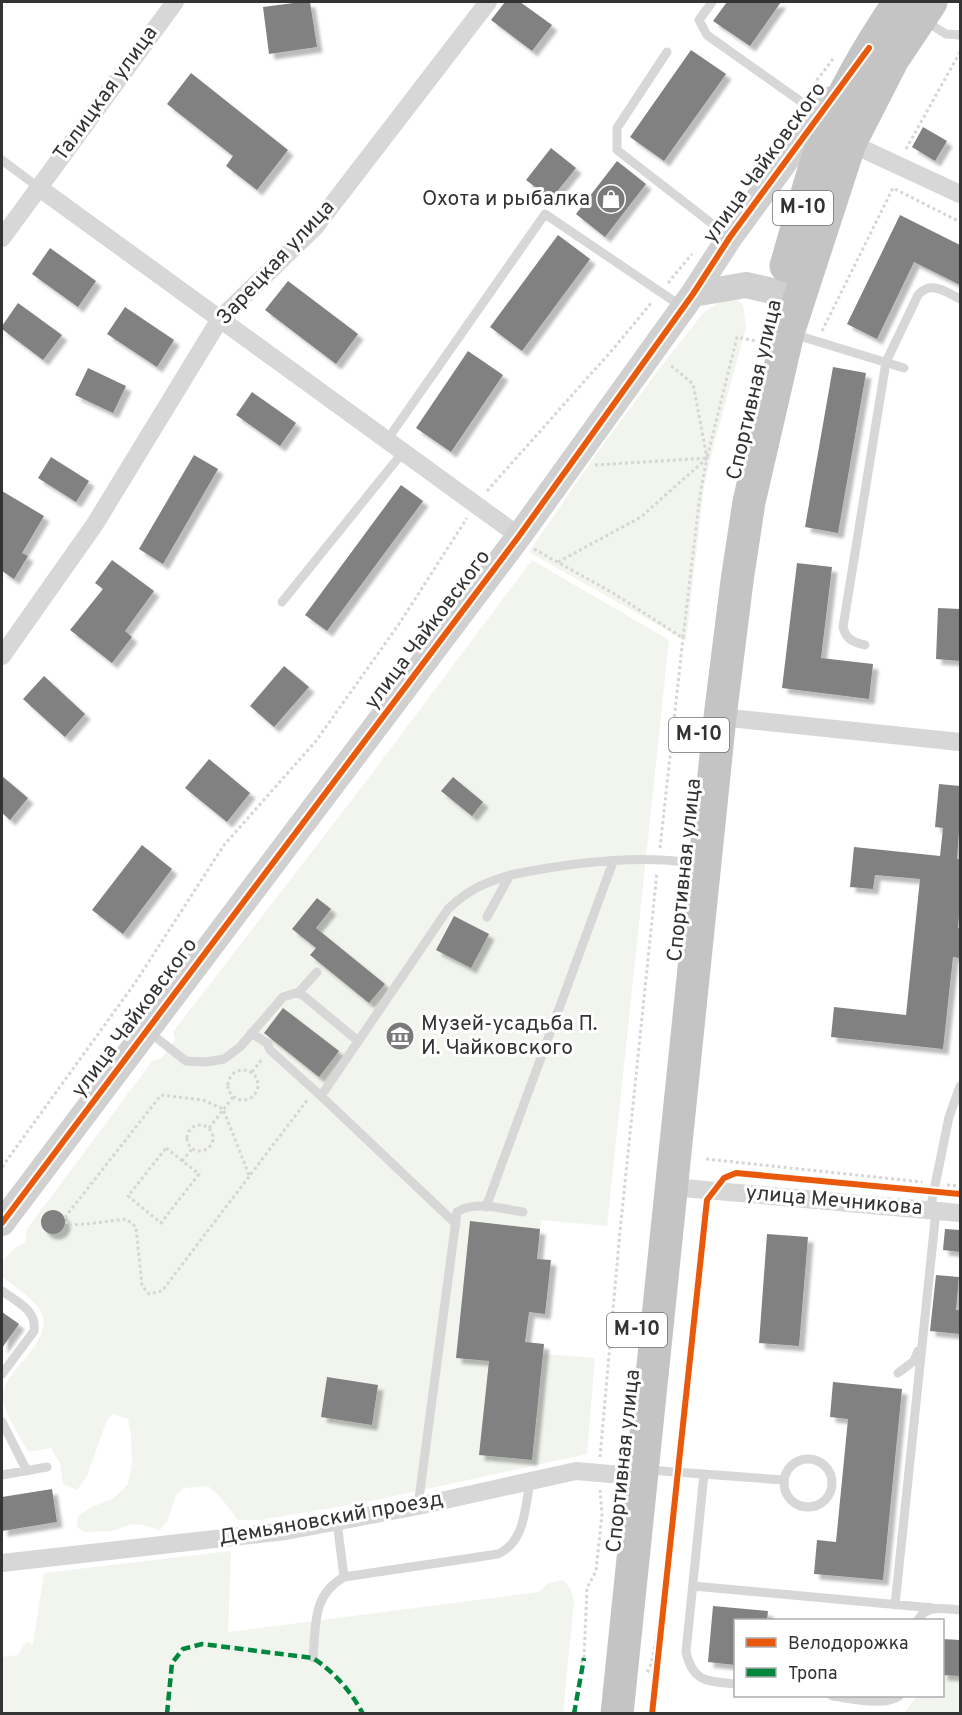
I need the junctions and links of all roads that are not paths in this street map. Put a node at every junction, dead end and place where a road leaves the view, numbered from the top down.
1 (175, 2) edge
2 (488, 2) edge
3 (712, 2) edge
4 (911, 7) edge
5 (960, 35) edge
6 (667, 52) dead end
7 (825, 121) junction
8 (2, 160) edge
9 (38, 187) junction
10 (960, 194) edge
11 (723, 232) junction
12 (2, 238) edge
13 (789, 294) junction
14 (960, 299) edge
15 (688, 301) junction
16 (220, 319) junction
17 (790, 339) junction
18 (886, 363) junction
19 (904, 368) dead end
20 (387, 440) junction
21 (403, 452) junction
22 (524, 541) junction
23 (282, 602) dead end
24 (865, 645) dead end
25 (2, 656) edge
26 (720, 717) junction
27 (960, 742) edge
28 (672, 860) junction
29 (613, 862) junction
30 (510, 875) junction
31 (487, 917) dead end
32 (317, 972) dead end
33 (299, 992) junction
34 (147, 1031) junction
35 (251, 1033) junction
36 (358, 1041) junction
37 (960, 1086) edge
38 (318, 1093) junction
39 (672, 1187) junction
40 (486, 1207) junction
41 (933, 1210) junction
42 (524, 1212) dead end
43 (960, 1214) edge
44 (2, 1223) edge
45 (456, 1224) junction
46 (2, 1291) edge
47 (922, 1343) junction
48 (898, 1372) dead end
49 (2, 1374) edge
50 (2, 1422) edge
51 (47, 1467) dead end
52 (27, 1471) junction
53 (621, 1472) junction
54 (704, 1474) junction
55 (2, 1475) edge
56 (783, 1480) junction
57 (530, 1482) junction
58 (418, 1506) junction
59 (337, 1522) junction
60 (2, 1563) edge
61 (344, 1577) junction
62 (693, 1586) junction
63 (895, 1605) junction
64 (933, 1608) junction
65 (960, 1610) edge
66 (918, 1619) edge
67 (313, 1658) dead end
68 (734, 1684) edge
69 (848, 1697) edge
70 (897, 1697) edge
71 (597, 1713) edge
72 (617, 1713) edge

1 - 9 street, Талицкая улица
2 - 16 street, Зарецкая улица
3 - 7 lane
4 - 5 lane
4 - 7 highway, Спортивная улица / М-10
4 - 7 highway, Спортивная улица / М-10
6 - 11 lane
7 - 10 street
7 - 11 street, улица Чайковского
7 - 13 highway, Спортивная улица / М-10
8 - 9 lane
9 - 12 street, Талицкая улица
9 - 16 street
11 - 15 street, улица Чайковского
13 - 15 street
13 - 17 highway, Спортивная улица / М-10
14 - 18 lane
15 - 20 lane
15 - 22 street, улица Чайковского
16 - 20 street
16 - 25 street, Зарецкая улица
17 - 18 lane
17 - 26 highway, Спортивная улица / М-10
17 - 28 highway, Спортивная улица / М-10
18 - 19 lane
18 - 24 lane
20 - 21 street
21 - 22 street
21 - 23 lane
22 - 34 street, улица Чайковского
26 - 27 street
26 - 39 highway, Спортивная улица / М-10
28 - 29 lane
28 - 53 highway, Спортивная улица / М-10
29 - 30 lane
29 - 40 lane
30 - 31 lane
30 - 36 lane
32 - 33 lane
33 - 35 lane
33 - 36 lane
34 - 35 lane
34 - 44 street, улица Чайковского
35 - 38 lane
36 - 38 lane
37 - 41 lane
38 - 45 lane
39 - 41 street, улица Мечникова
39 - 53 highway, Спортивная улица / М-10
40 - 42 lane
40 - 45 lane
41 - 43 street, улица Мечникова
41 - 47 lane
45 - 58 lane
46 - 49 lane
47 - 48 lane
47 - 63 lane
50 - 52 lane
51 - 52 lane
52 - 55 lane
53 - 54 lane
53 - 57 street, Демьяновский проезд
53 - 71 highway, Спортивная улица / М-10
53 - 72 highway, Спортивная улица / М-10
54 - 56 lane
54 - 62 lane
56 - 56 lane
57 - 58 street, Демьяновский проезд
57 - 61 lane
58 - 59 street, Демьяновский проезд
59 - 60 street, Демьяновский проезд
59 - 61 lane
61 - 67 lane
62 - 63 lane
62 - 68 lane
63 - 64 lane
64 - 65 lane
64 - 66 lane
69 - 70 lane

